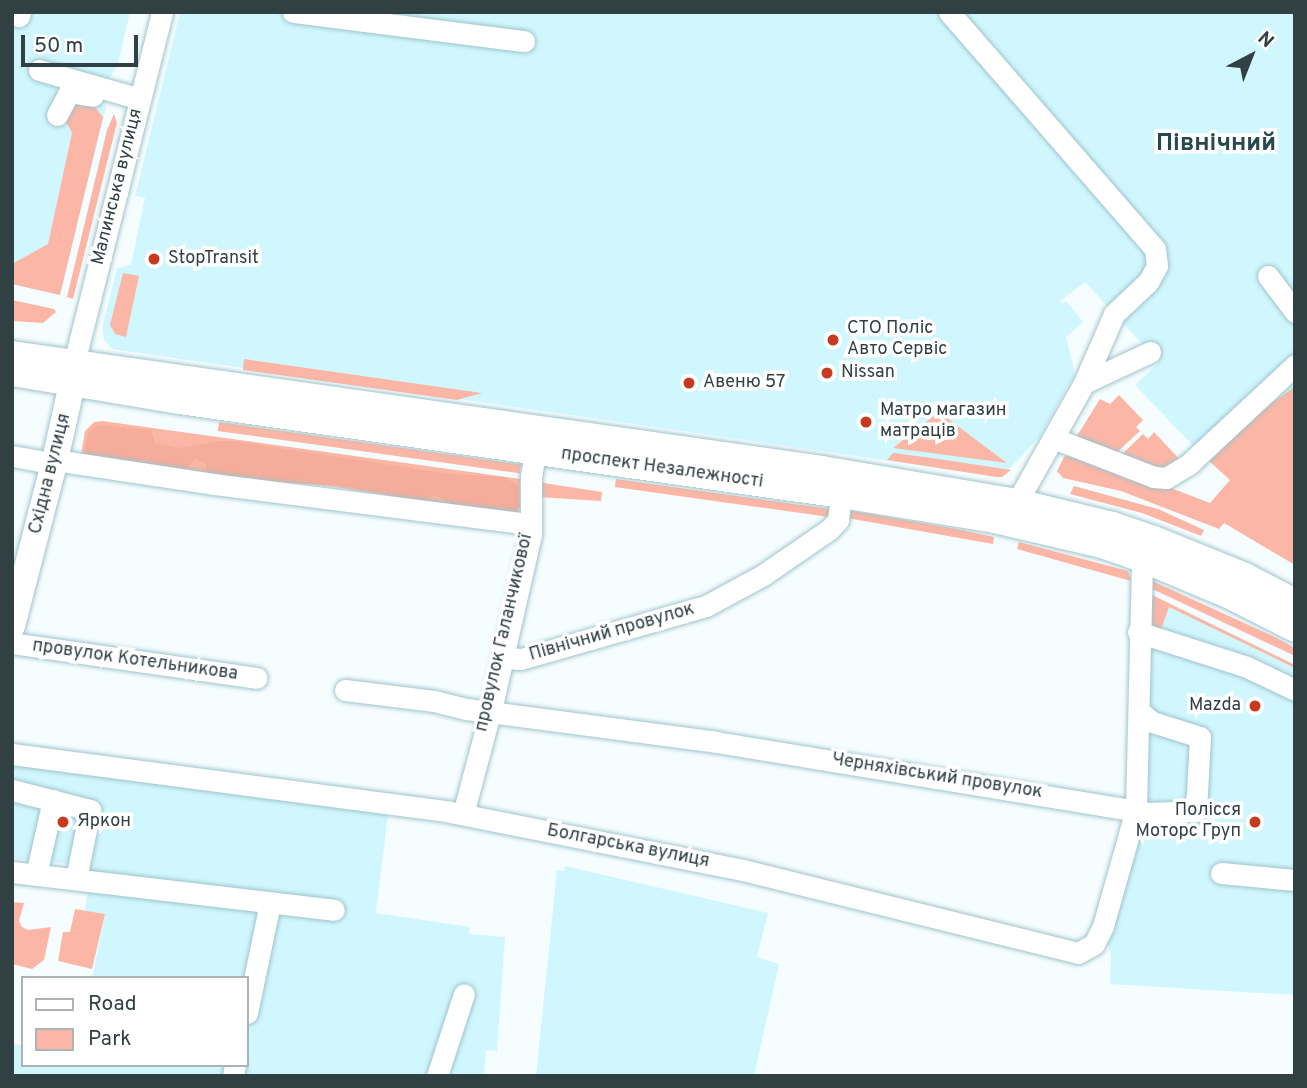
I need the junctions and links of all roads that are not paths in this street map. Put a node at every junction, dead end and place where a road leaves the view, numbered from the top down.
1 (20, 12) edge
2 (162, 12) edge
3 (293, 12) edge
4 (949, 12) edge
5 (12, 15) edge
6 (524, 41) dead end
7 (139, 104) junction
8 (1268, 276) dead end
9 (1295, 312) edge
10 (1150, 352) dead end
11 (12, 354) edge
12 (1295, 365) edge
13 (68, 370) junction
14 (12, 373) edge
15 (1084, 383) junction
16 (1053, 438) junction
17 (535, 451) junction
18 (12, 456) edge
19 (48, 460) junction
20 (841, 495) junction
21 (1017, 502) junction
22 (529, 524) junction
23 (1142, 559) junction
24 (12, 575) edge
25 (1295, 602) edge
26 (12, 626) edge
27 (1295, 629) edge
28 (1138, 632) junction
29 (12, 643) edge
30 (503, 658) junction
31 (257, 678) dead end
32 (345, 690) dead end
33 (1295, 690) edge
34 (1139, 711) junction
35 (489, 712) junction
36 (12, 754) edge
37 (12, 790) edge
38 (52, 800) junction
39 (1136, 809) junction
40 (463, 814) junction
41 (12, 872) edge
42 (1221, 873) dead end
43 (36, 874) junction
44 (76, 879) junction
45 (1295, 880) edge
46 (270, 903) junction
47 (334, 910) dead end
48 (464, 993) dead end
49 (248, 1008) edge
50 (437, 1076) edge

1 - 5 street
2 - 7 street, Малинська вулиця
3 - 6 street
4 - 15 street
7 - 7 street
7 - 13 street, Малинська вулиця
8 - 9 street
10 - 15 street
11 - 13 main road, проспект Незалежності
12 - 16 street
13 - 14 main road, проспект Незалежності
13 - 17 main road, проспект Незалежності
13 - 19 main road, Східна вулиця
13 - 21 main road, проспект Незалежності
15 - 16 street
16 - 21 street
17 - 20 main road, проспект Незалежності
17 - 22 street, провулок Галанчикової
18 - 19 street
19 - 22 street
19 - 24 main road, Східна вулиця
19 - 26 main road, Східна вулиця
20 - 23 main road, проспект Незалежності
20 - 30 street, Північний провулок
21 - 25 main road, проспект Незалежності
22 - 30 street, провулок Галанчикової
23 - 27 main road, проспект Незалежності
23 - 28 street
28 - 33 street
28 - 34 street
29 - 31 street, провулок Котельникова
30 - 35 street, провулок Галанчикової
32 - 35 street
34 - 39 street
34 - 39 street, Черняхівський провулок
35 - 39 street, Черняхівський провулок
35 - 40 street, провулок Галанчикової
36 - 40 street, Болгарська вулиця
37 - 38 street
38 - 43 street
38 - 44 street
39 - 40 street, Болгарська вулиця
41 - 43 street
42 - 45 street
43 - 44 street
44 - 46 street
46 - 47 street
46 - 49 street
48 - 50 street

